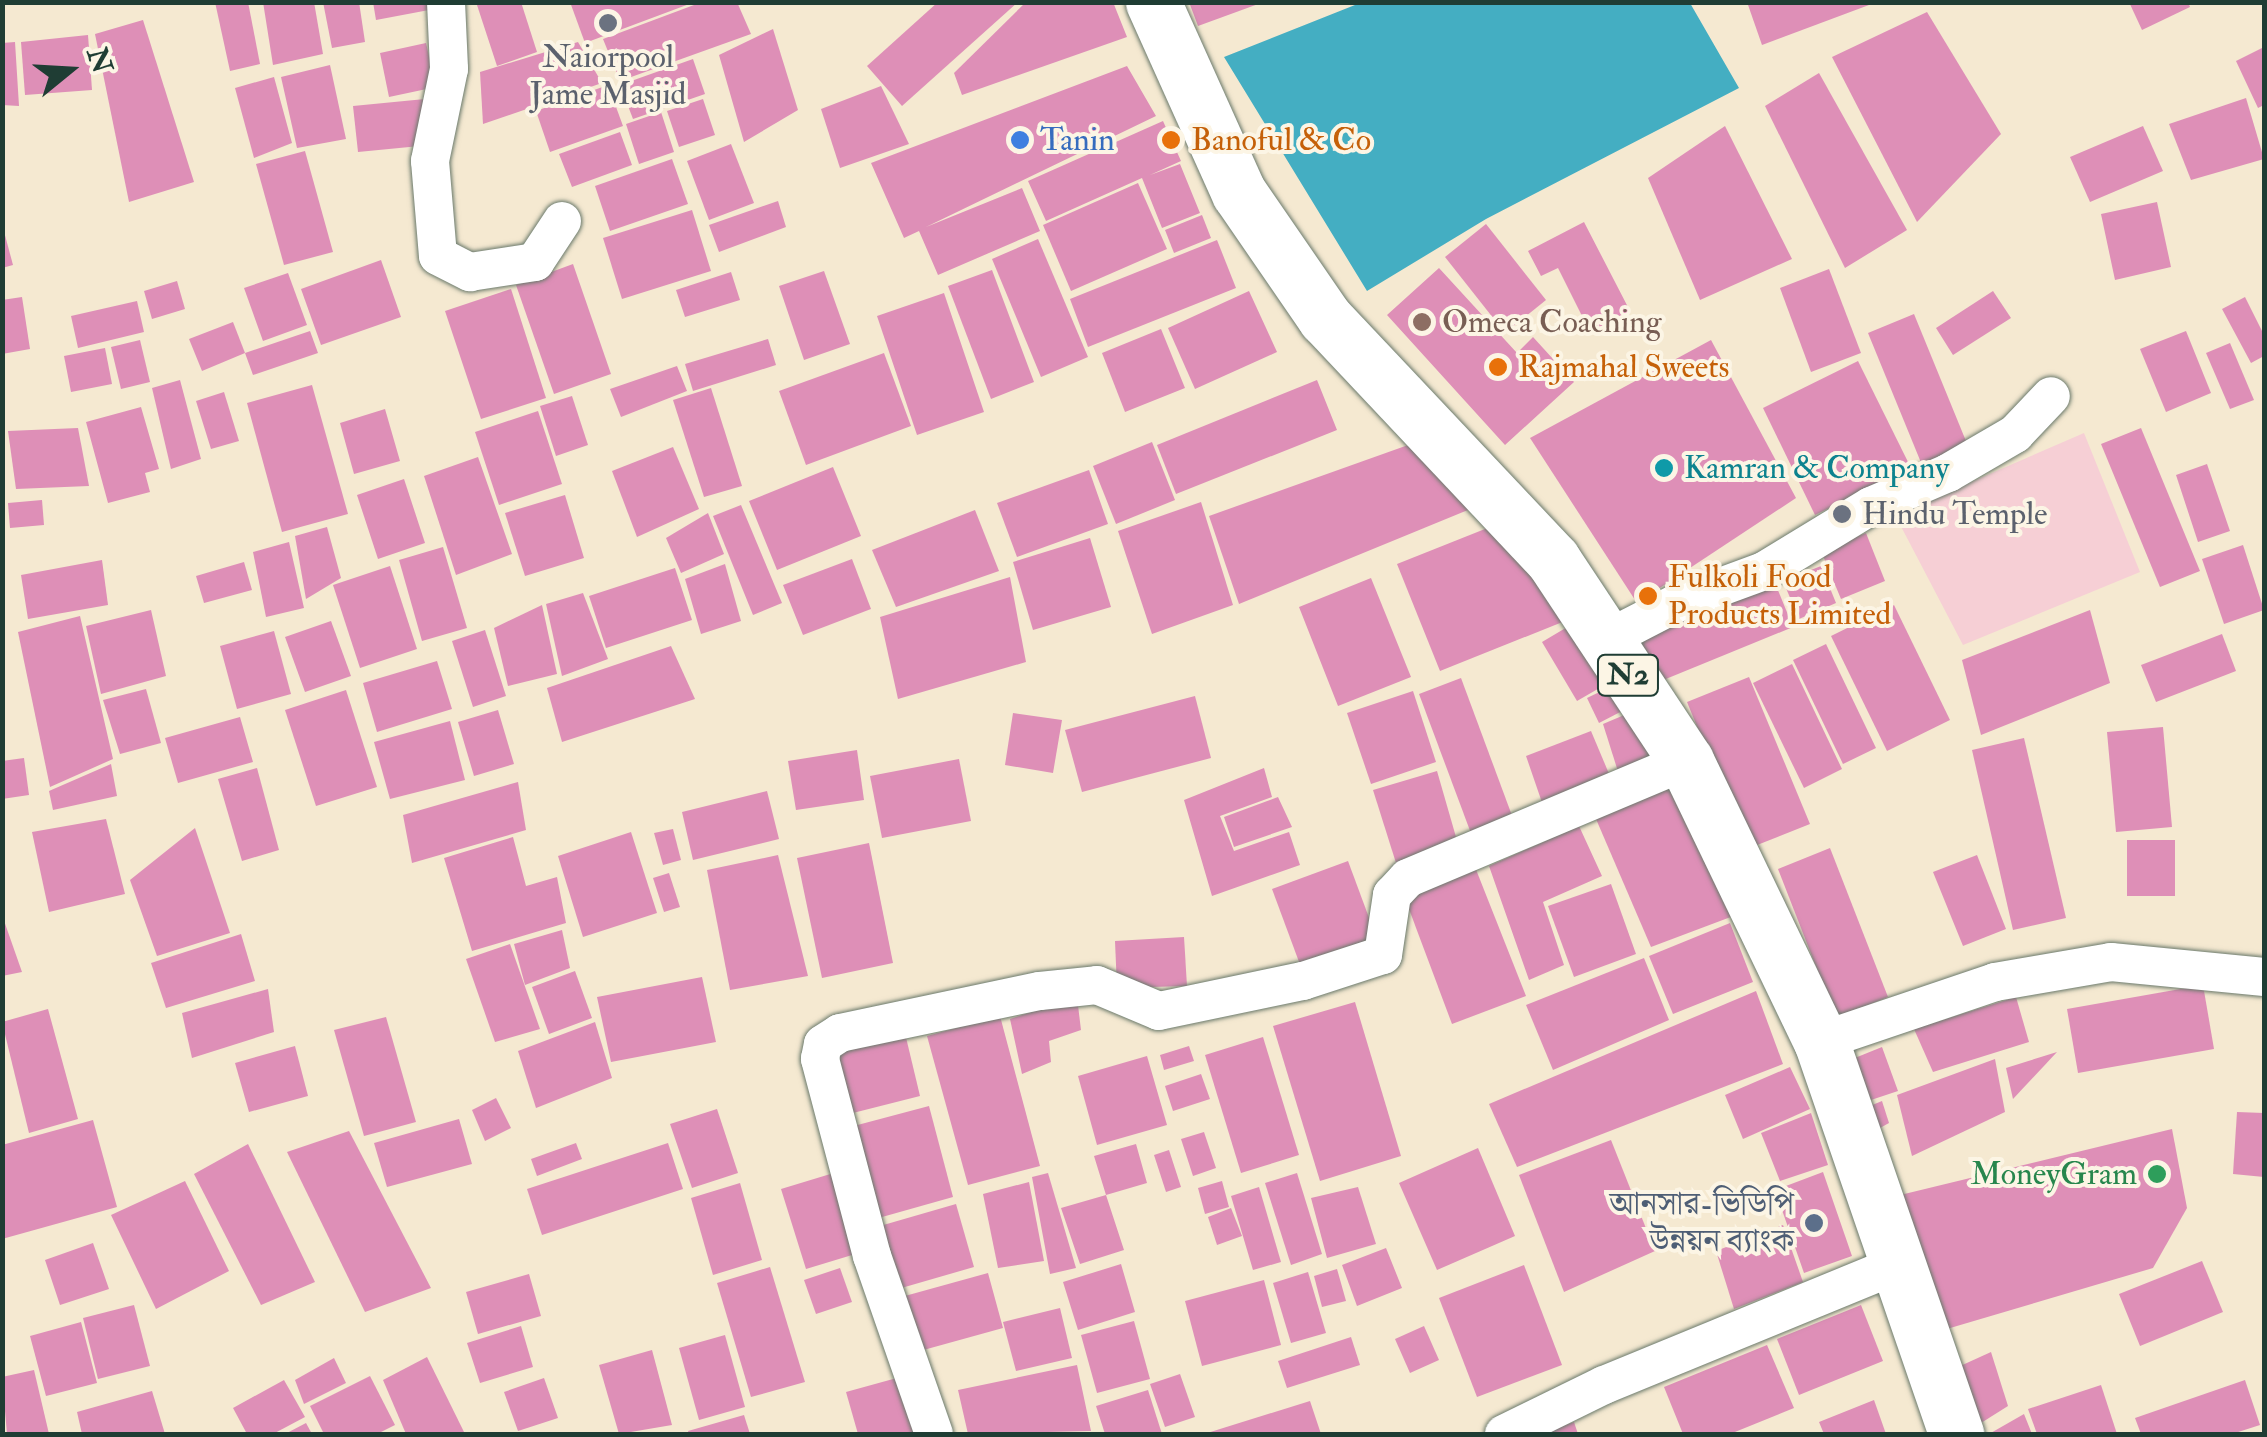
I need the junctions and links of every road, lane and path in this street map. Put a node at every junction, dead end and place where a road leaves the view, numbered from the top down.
1 (446, 2) edge
2 (1153, 2) edge
3 (562, 221) dead end
4 (2050, 396) dead end
5 (1605, 640) junction
6 (1686, 762) junction
7 (2264, 977) edge
8 (1822, 1041) junction
9 (1896, 1266) junction
10 (934, 1434) edge
11 (1504, 1434) edge
12 (1956, 1434) edge

1 - 3 street
2 - 5 highway, N2
4 - 5 street
5 - 6 highway, N2
6 - 8 highway, N2
6 - 10 street
7 - 8 street
8 - 9 highway, N2
9 - 11 street
9 - 12 highway, N2

